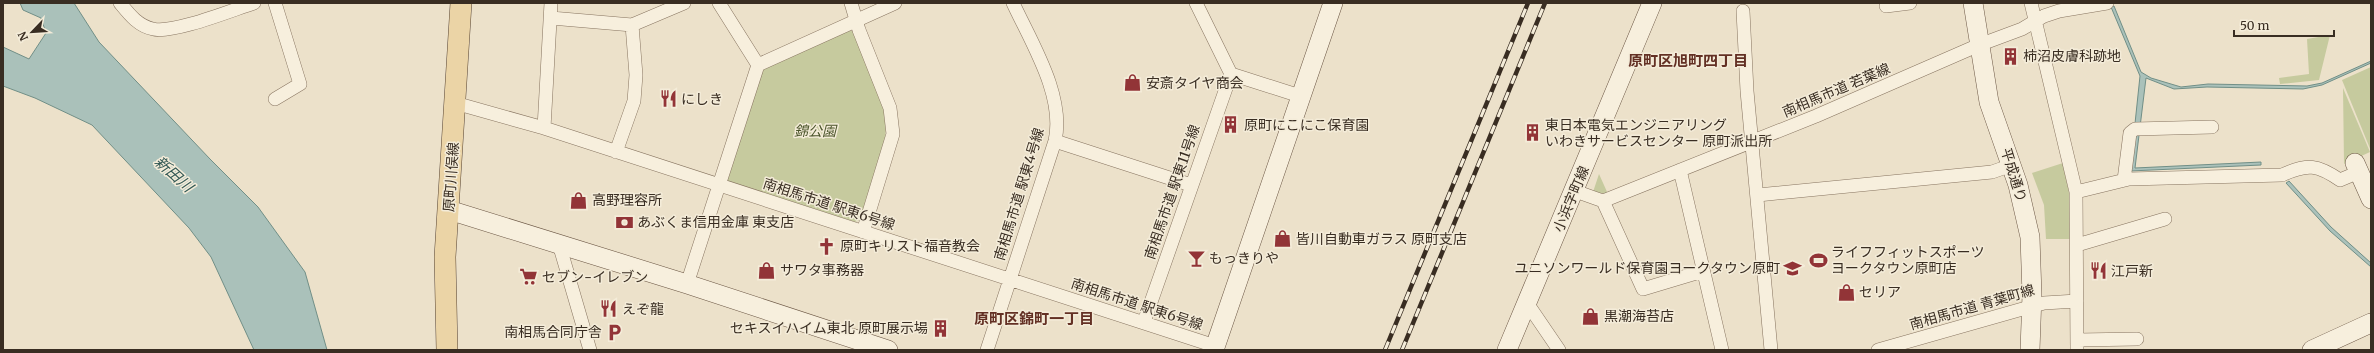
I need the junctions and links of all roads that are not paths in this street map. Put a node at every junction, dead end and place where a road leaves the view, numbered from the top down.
1 (120, 3) edge
2 (254, 3) edge
3 (275, 3) edge
4 (461, 3) edge
5 (551, 3) edge
6 (684, 3) edge
7 (719, 3) edge
8 (851, 3) edge
9 (895, 3) edge
10 (1013, 3) edge
11 (1196, 3) edge
12 (1333, 3) edge
13 (1652, 3) edge
14 (1910, 3) edge
15 (1973, 3) edge
16 (2031, 3) edge
17 (2107, 3) edge
18 (1886, 6) dead end
19 (1743, 11) dead end
20 (551, 18) junction
21 (856, 20) junction
22 (2035, 22) junction
23 (632, 25) junction
24 (1980, 45) junction
25 (758, 65) junction
26 (1231, 74) junction
27 (1300, 96) junction
28 (275, 99) dead end
29 (455, 103) junction
30 (2212, 127) dead end
31 (544, 128) junction
32 (1752, 141) junction
33 (1055, 142) junction
34 (616, 152) junction
35 (2012, 165) junction
36 (2357, 168) joint
37 (1680, 170) junction
38 (2124, 180) junction
39 (718, 185) junction
40 (1191, 185) junction
41 (1575, 191) junction
42 (2076, 192) junction
43 (1758, 194) junction
44 (2371, 199) edge
45 (1603, 201) junction
46 (449, 210) junction
47 (2165, 220) dead end
48 (864, 232) junction
49 (560, 244) junction
50 (2077, 245) junction
51 (1703, 271) junction
52 (1010, 280) junction
53 (687, 284) junction
54 (2077, 301) junction
55 (1527, 303) junction
56 (2032, 306) junction
57 (1144, 322) junction
58 (2371, 323) edge
59 (2137, 339) dead end
60 (2078, 345) edge
61 (1215, 348) edge
62 (2315, 349) edge
63 (447, 350) edge
64 (590, 350) edge
65 (888, 350) edge
66 (987, 350) edge
67 (1507, 350) edge
68 (1559, 350) edge
69 (1722, 350) edge
70 (1770, 350) edge
71 (1878, 350) edge
72 (2030, 350) edge

1 - 2 street
3 - 28 street
4 - 29 main road, 原町川俣線
5 - 20 street
6 - 23 street
7 - 25 street
8 - 21 street
9 - 21 street
10 - 33 street, 南相馬市道 駅東4号線
11 - 26 street
12 - 27 street
13 - 41 street, 小浜字町線
14 - 18 street
15 - 24 street, 平成通り
16 - 22 street
17 - 22 street, 南相馬市道 若葉線
19 - 32 street
20 - 23 street
20 - 31 street
21 - 25 street
21 - 48 street
22 - 24 street, 南相馬市道 若葉線
22 - 42 street
23 - 34 street
24 - 32 street, 南相馬市道 若葉線
24 - 35 street, 平成通り
25 - 39 street
26 - 27 street
26 - 40 street, 南相馬市道 駅東11号線
27 - 61 street
29 - 31 street, 南相馬市道 駅東6号線
29 - 46 main road, 原町川俣線
30 - 38 street
31 - 34 street, 南相馬市道 駅東6号線
32 - 37 street, 南相馬市道 若葉線
32 - 43 street
33 - 40 street
33 - 52 street, 南相馬市道 駅東4号線
34 - 39 street, 南相馬市道 駅東6号線
35 - 43 street
35 - 56 street, 平成通り
36 - 38 street
36 - 44 street
37 - 45 street, 南相馬市道 若葉線
37 - 51 street
38 - 42 street
39 - 48 street, 南相馬市道 駅東6号線
39 - 53 street
40 - 57 street, 南相馬市道 駅東11号線
41 - 45 street
41 - 55 street, 小浜字町線
42 - 50 street
43 - 70 street
45 - 51 street
46 - 49 street
46 - 63 main road, 原町川俣線
47 - 50 street
48 - 52 street, 南相馬市道 駅東6号線
49 - 53 street
49 - 64 street
50 - 54 street
51 - 69 street
52 - 57 street, 南相馬市道 駅東6号線
52 - 66 street, 南相馬市道 駅東4号線
53 - 65 street
54 - 56 street, 南相馬市道 青葉町線
54 - 60 street
55 - 67 street, 小浜字町線
55 - 68 street
56 - 71 street, 南相馬市道 青葉町線
56 - 72 street, 平成通り
57 - 61 street, 南相馬市道 駅東6号線
58 - 62 street
59 - 60 street

